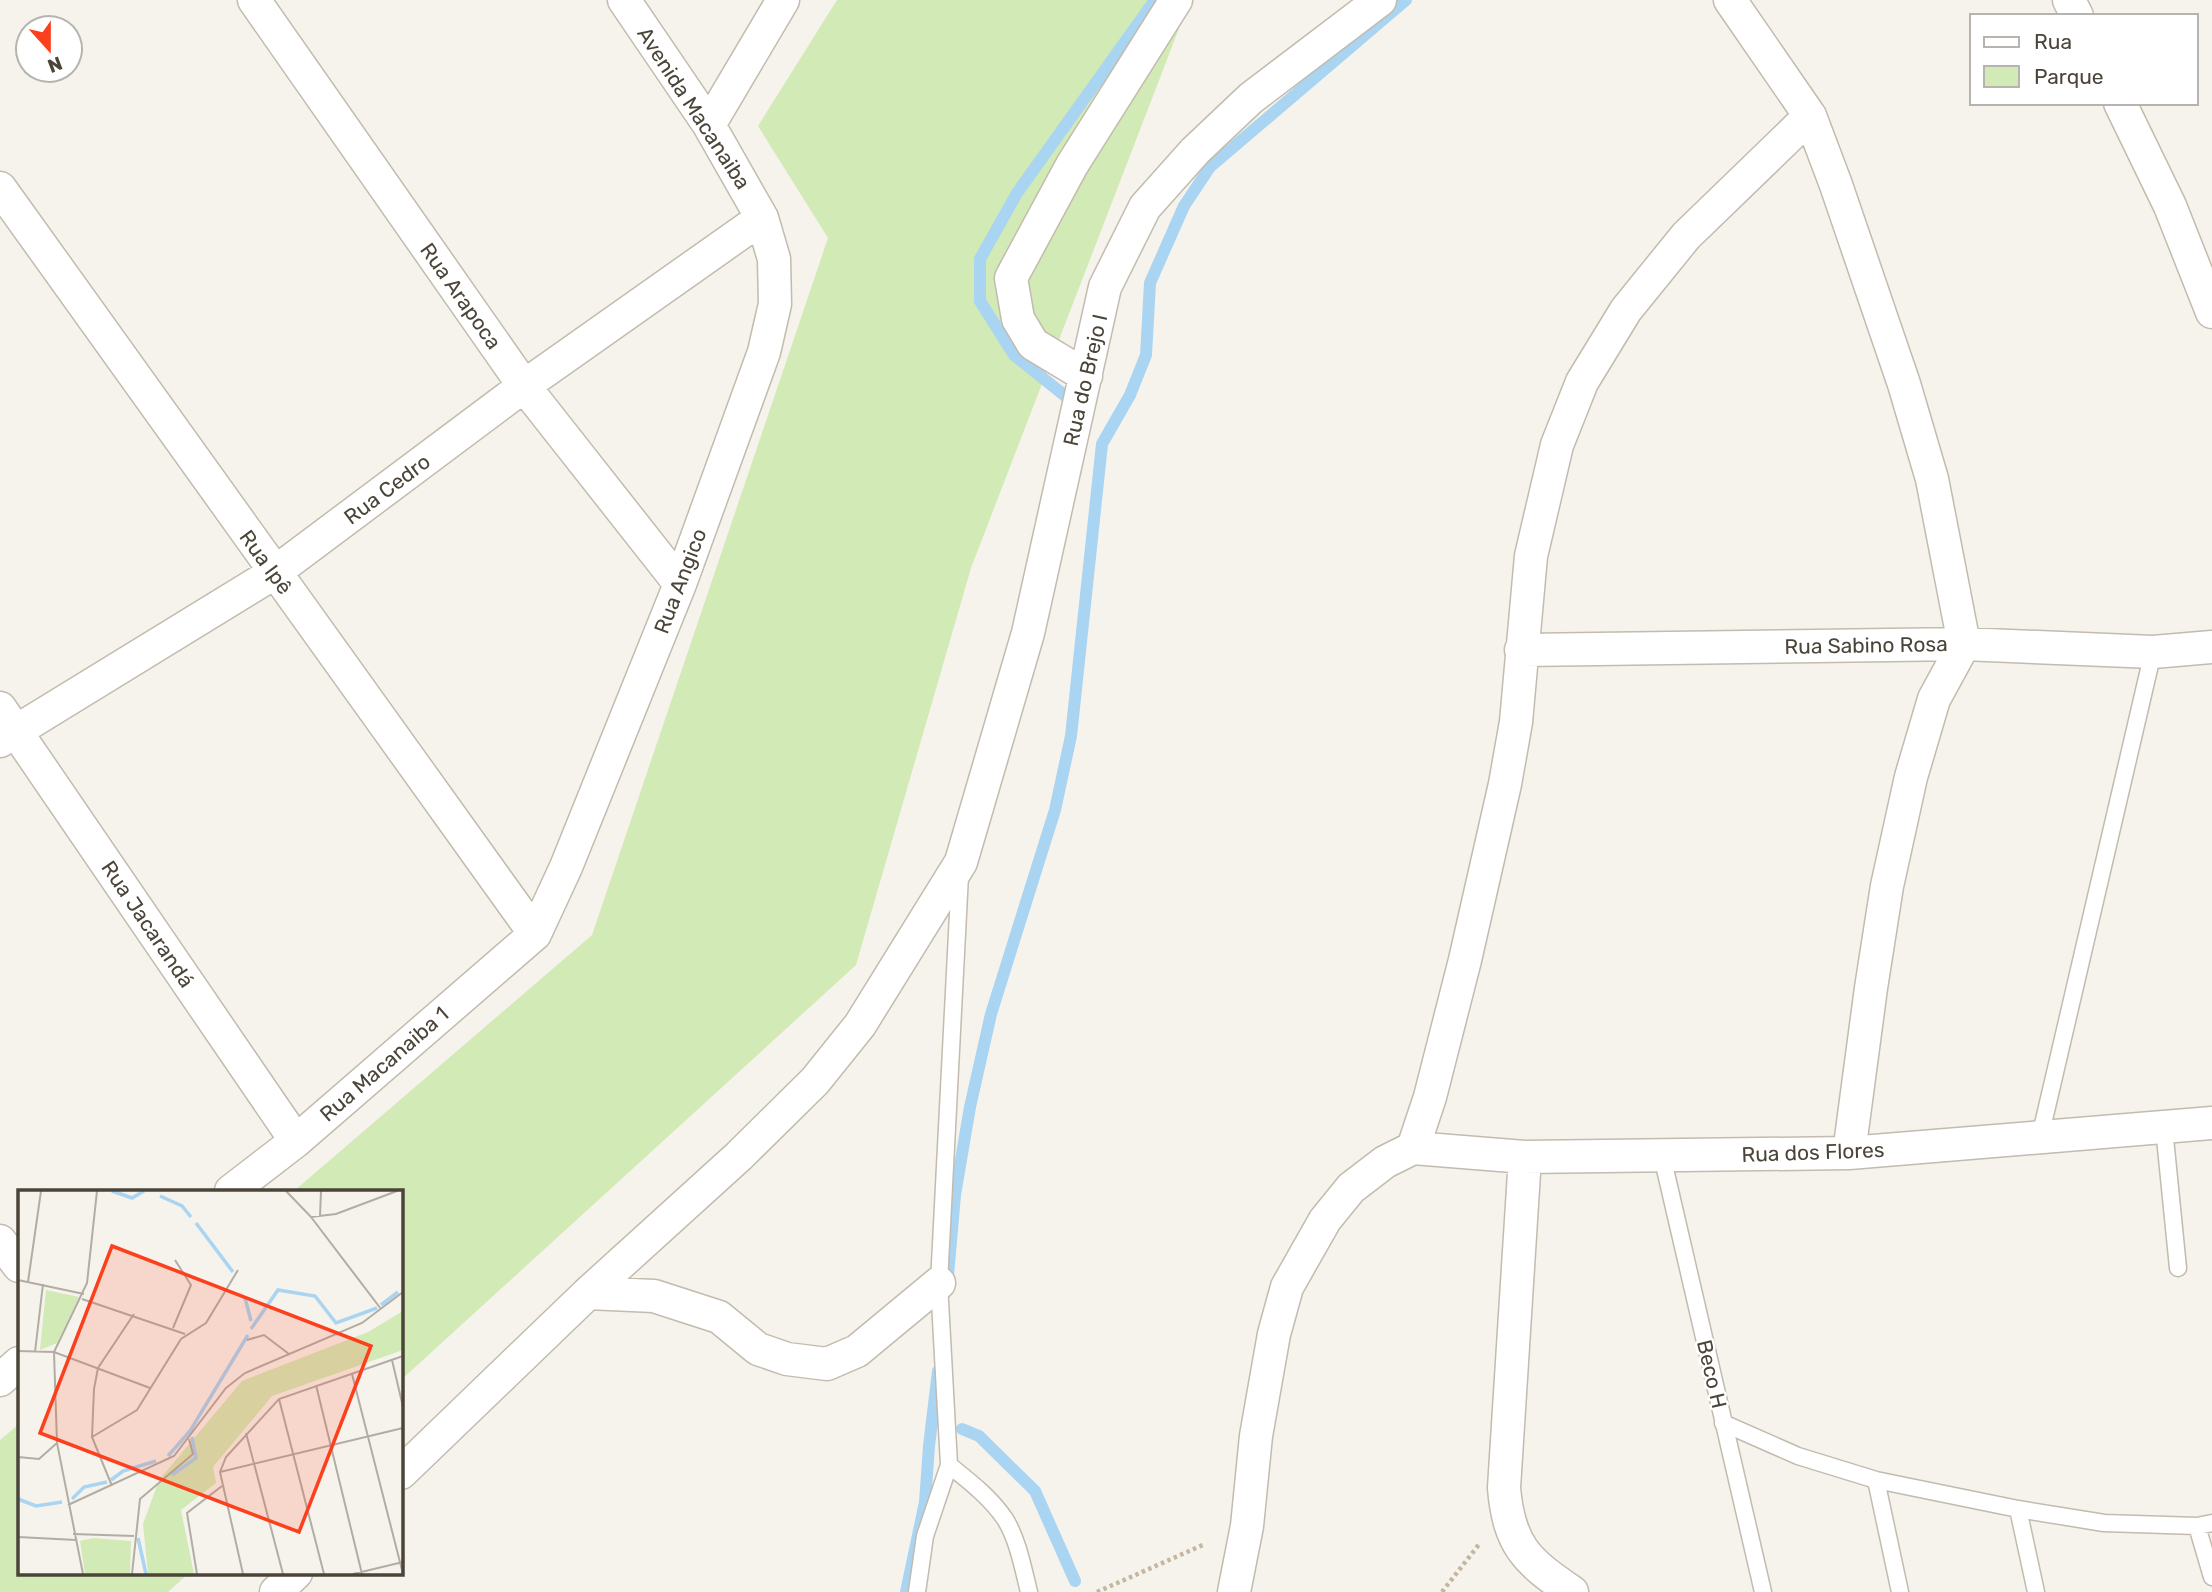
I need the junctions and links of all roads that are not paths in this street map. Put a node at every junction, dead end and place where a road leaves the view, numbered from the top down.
1 (254, 0) edge
2 (624, 0) edge
3 (783, 0) edge
4 (1176, 0) edge
5 (1380, 0) edge
6 (1730, 0) edge
7 (2121, 105) edge
8 (1810, 117) junction
9 (709, 125) junction
10 (0, 188) edge
11 (762, 218) junction
12 (2212, 312) edge
13 (1086, 376) junction
14 (524, 386) junction
15 (274, 573) junction
16 (680, 584) junction
17 (1964, 644) junction
18 (2212, 647) edge
19 (1521, 650) junction
20 (2153, 652) junction
21 (5, 727) edge
22 (961, 862) junction
23 (535, 934) junction
24 (2212, 1123) edge
25 (2164, 1128) junction
26 (2040, 1137) junction
27 (296, 1141) junction
28 (1413, 1148) junction
29 (1850, 1153) junction
30 (1662, 1156) junction
31 (1525, 1157) junction
32 (232, 1190) edge
33 (0, 1241) edge
34 (18, 1265) edge
35 (2178, 1268) dead end
36 (939, 1283) junction
37 (588, 1293) junction
38 (18, 1364) edge
39 (0, 1380) edge
40 (1723, 1423) junction
41 (949, 1465) junction
42 (402, 1472) edge
43 (1876, 1480) junction
44 (2018, 1509) junction
45 (2205, 1524) edge
46 (295, 1574) edge
47 (2212, 1577) edge
48 (276, 1592) edge
49 (917, 1592) edge
50 (1029, 1592) edge
51 (1234, 1592) edge
52 (1572, 1592) edge
53 (1763, 1592) edge
54 (1900, 1592) edge
55 (2036, 1592) edge

1 - 14 street, Rua Arapoca
2 - 9 street, Avenida Macanaiba
3 - 9 street
4 - 13 street
5 - 13 street, Rua do Brejo I
6 - 8 street
7 - 12 street
8 - 17 street
8 - 19 street
9 - 11 street, Avenida Macanaiba
10 - 15 street, Rua Ipê
11 - 14 street, Rua Cedro
11 - 16 street, Rua Angico
13 - 22 street, Rua do Brejo I
14 - 15 street, Rua Cedro
14 - 16 street, Rua Arapoca
15 - 21 street, Rua Cedro
15 - 23 street, Rua Ipê
16 - 23 street, Rua Angico
17 - 19 street, Rua Sabino Rosa
17 - 20 street, Rua Sabino Rosa
17 - 29 street
18 - 20 street, Rua Sabino Rosa
19 - 28 street
20 - 26 lane
21 - 27 street, Rua Jacarandá
22 - 36 lane
22 - 37 street, Rua do Brejo I
23 - 27 street, Rua Macanaiba 1
24 - 25 street, Rua dos Flores
25 - 26 street, Rua dos Flores
25 - 35 lane
26 - 29 street, Rua dos Flores
27 - 32 street, Rua Macanaiba 1
28 - 31 street, Rua dos Flores
28 - 51 street
29 - 30 street, Rua dos Flores
30 - 31 street, Rua dos Flores
30 - 40 lane, Beco H
31 - 52 street
33 - 34 street
36 - 37 street
36 - 41 lane
37 - 42 street, Rua do Brejo I
38 - 39 street
40 - 43 lane
40 - 53 lane, Beco H
41 - 49 lane
41 - 50 lane
43 - 44 lane
43 - 54 lane
44 - 45 lane
44 - 55 lane
45 - 47 lane
46 - 48 street

